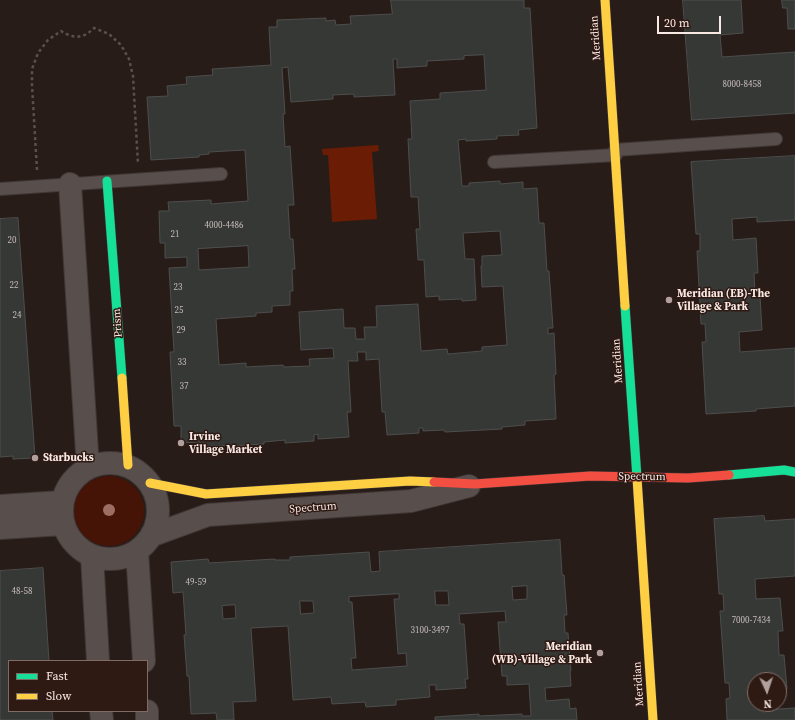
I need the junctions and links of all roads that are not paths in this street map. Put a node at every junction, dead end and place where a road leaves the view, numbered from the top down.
1 (605, 0) edge
2 (776, 139) dead end
3 (616, 153) junction
4 (494, 162) dead end
5 (221, 174) dead end
6 (107, 181) junction
7 (70, 184) junction
8 (0, 189) edge
9 (128, 466) junction
10 (88, 468) junction
11 (791, 469) edge
12 (637, 477) junction
13 (150, 483) junction
14 (475, 484) junction
15 (62, 502) junction
16 (0, 506) edge
17 (63, 524) junction
18 (0, 528) edge
19 (153, 535) junction
20 (137, 551) junction
21 (92, 556) junction
22 (98, 660) edge
23 (144, 660) edge
24 (653, 720) edge

1 - 3 street, Meridian
2 - 3 lane
3 - 4 lane
3 - 12 street, Meridian
5 - 6 lane
6 - 7 lane
6 - 9 street, Prism
7 - 8 lane
7 - 10 street
9 - 10 street
9 - 13 street
10 - 15 street
11 - 12 street, Spectrum
12 - 14 street, Spectrum
12 - 24 street, Meridian
13 - 14 street, Spectrum
13 - 19 street
14 - 19 street, Spectrum
15 - 16 street
15 - 17 street
17 - 18 street
17 - 21 street
19 - 20 street
20 - 21 street
20 - 23 street
21 - 22 street

